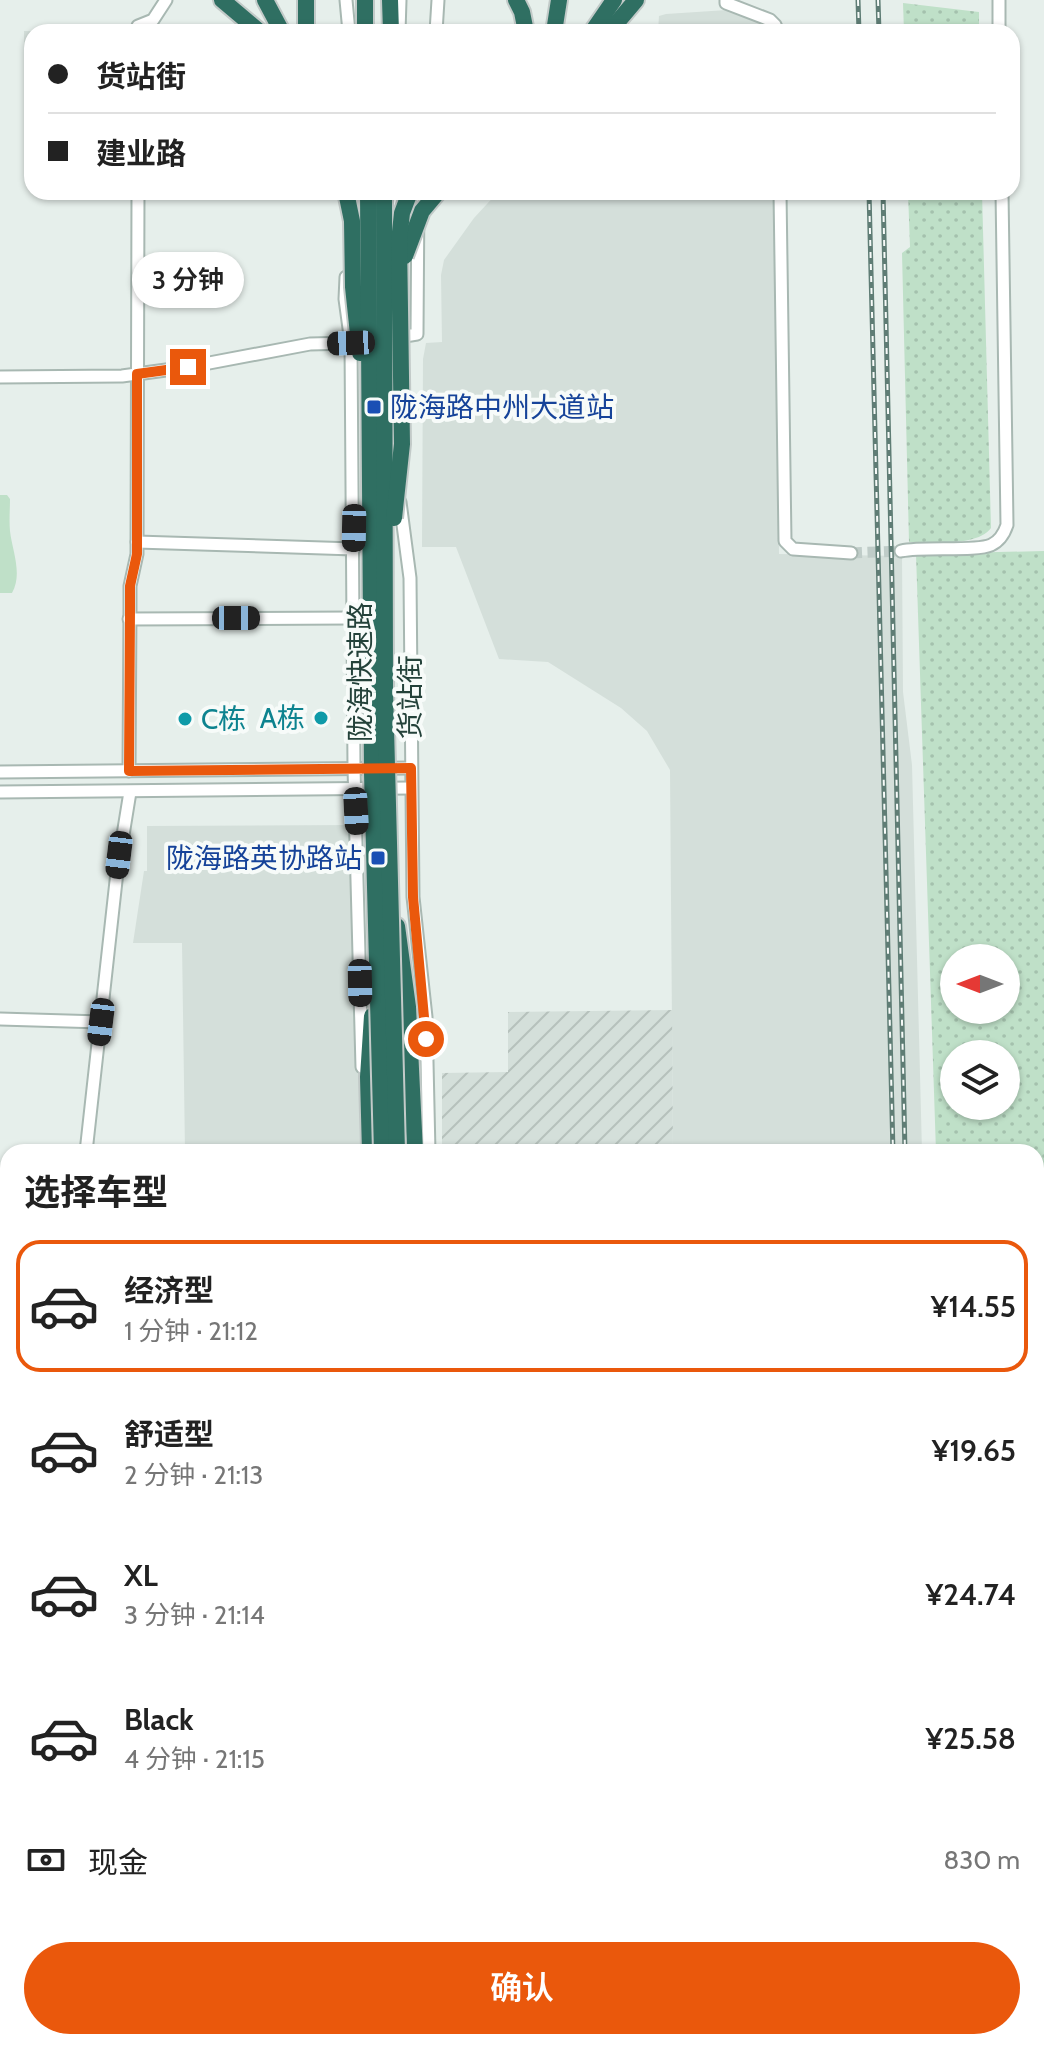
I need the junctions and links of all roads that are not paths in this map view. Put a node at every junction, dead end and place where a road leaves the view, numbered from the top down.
1 (166, 0) edge
2 (222, 0) edge
3 (265, 0) edge
4 (306, 0) edge
5 (346, 0) edge
6 (358, 0) edge
7 (365, 0) edge
8 (382, 0) edge
9 (390, 0) edge
10 (400, 0) edge
11 (438, 0) edge
12 (516, 0) edge
13 (559, 0) edge
14 (614, 0) edge
15 (636, 0) edge
16 (726, 0) edge
17 (999, 0) edge
18 (143, 24) edge
19 (250, 24) edge
20 (278, 24) edge
21 (306, 24) edge
22 (348, 24) edge
23 (359, 24) edge
24 (365, 24) edge
25 (382, 24) edge
26 (391, 24) edge
27 (399, 24) edge
28 (436, 24) edge
29 (524, 24) edge
30 (555, 24) edge
31 (598, 24) edge
32 (616, 24) edge
33 (774, 24) edge
34 (999, 24) edge
35 (138, 200) edge
36 (347, 200) edge
37 (348, 200) edge
38 (359, 200) edge
39 (368, 200) edge
40 (384, 200) edge
41 (393, 200) edge
42 (408, 200) edge
43 (418, 200) edge
44 (431, 200) edge
45 (780, 200) edge
46 (1002, 200) edge
47 (399, 281) junction
48 (393, 338) junction
49 (351, 343) junction
50 (137, 374) junction
51 (0, 377) edge
52 (369, 435) junction
53 (137, 542) junction
54 (354, 549) junction
55 (901, 551) tunnel mouth
56 (851, 553) tunnel mouth
57 (386, 587) junction
58 (353, 618) junction
59 (129, 619) junction
60 (354, 768) junction
61 (411, 768) junction
62 (129, 771) junction
63 (0, 772) edge
64 (411, 788) junction
65 (355, 789) junction
66 (0, 792) edge
67 (130, 792) junction
68 (389, 866) junction
69 (376, 939) junction
70 (0, 1019) edge
71 (101, 1022) junction
72 (87, 1144) edge
73 (363, 1144) edge
74 (370, 1144) edge
75 (382, 1144) edge
76 (397, 1144) edge
77 (415, 1144) edge
78 (429, 1144) edge

1 - 18 street
2 - 19 highway
3 - 20 highway
4 - 21 highway
5 - 22 street
6 - 23 street
7 - 24 highway
8 - 25 highway
9 - 26 highway
10 - 27 street
11 - 28 street
12 - 29 highway
13 - 30 highway
14 - 31 highway
15 - 32 highway
16 - 33 street
17 - 34 street
35 - 50 street
36 - 49 street
37 - 52 highway, bridge
38 - 49 street
39 - 52 highway, 陇海快速路, bridge
40 - 57 highway, 陇海快速路, bridge
41 - 48 street, 货站街
42 - 47 highway, bridge
43 - 48 street
44 - 47 highway, bridge
45 - 56 street
46 - 55 street
47 - 57 highway, bridge
48 - 61 street, 货站街
49 - 50 street
49 - 54 street, 货站街
50 - 51 street
50 - 53 street
52 - 69 highway, 陇海快速路, bridge
53 - 54 street
53 - 59 street
54 - 58 street, 货站街
57 - 68 highway, 陇海快速路, bridge
58 - 59 street
58 - 60 street, 货站街
59 - 62 street
60 - 61 street
60 - 62 street
60 - 65 street, 货站街
61 - 64 street, 货站街
62 - 63 street
64 - 65 street
64 - 78 street, 货站街
65 - 67 street
65 - 73 street, 货站街
66 - 67 street
67 - 71 street
68 - 76 highway, 陇海快速路, bridge
68 - 77 highway, bridge
69 - 74 highway, bridge
69 - 75 highway, 陇海快速路, bridge
70 - 71 street
71 - 72 street

